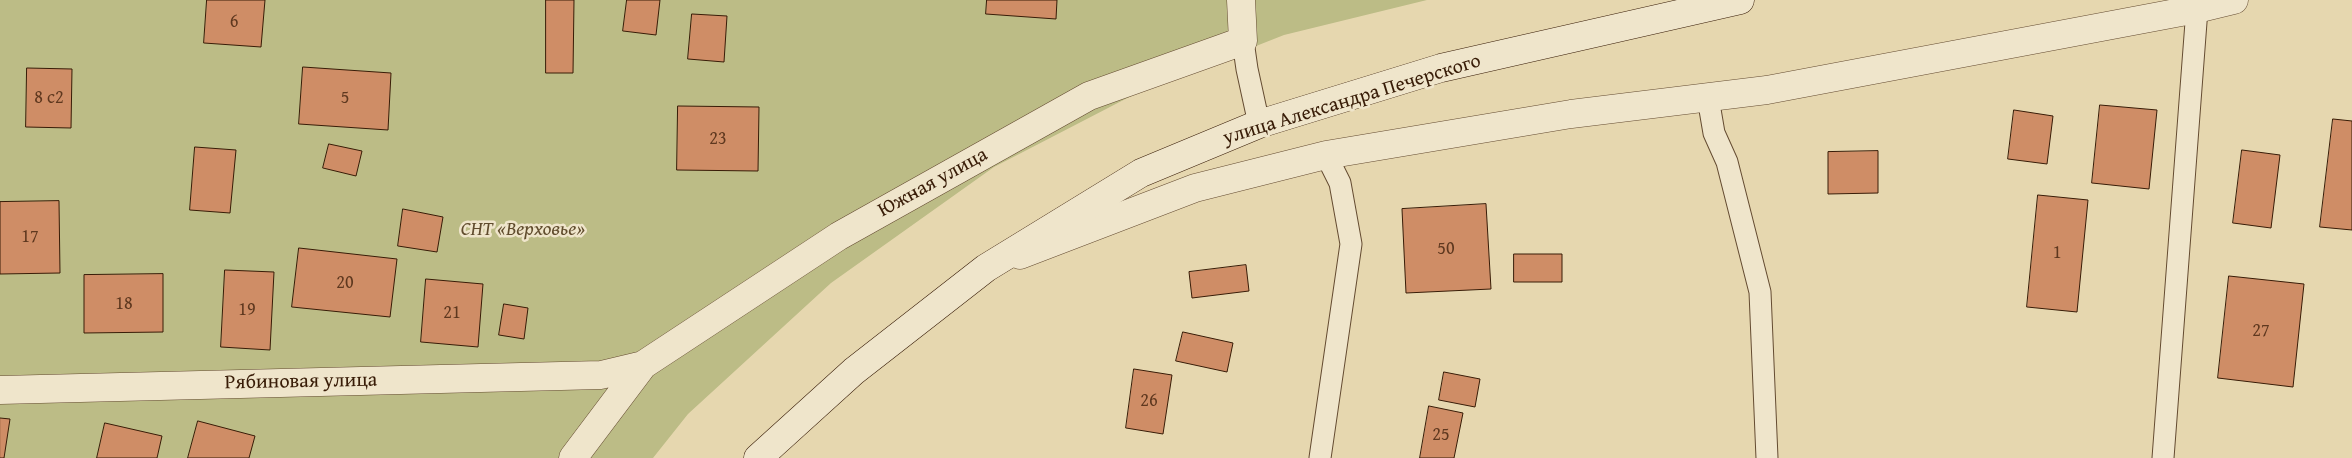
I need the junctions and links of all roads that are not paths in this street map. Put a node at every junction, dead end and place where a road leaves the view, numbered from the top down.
1 (1242, 0) edge
2 (1740, 0) edge
3 (2234, 0) edge
4 (1682, 6) edge
5 (2197, 9) junction
6 (1243, 40) junction
7 (1708, 98) junction
8 (1259, 124) junction
9 (1326, 156) junction
10 (986, 268) junction
11 (643, 365) junction
12 (601, 374) joint
13 (0, 390) edge
14 (573, 458) edge
15 (758, 458) edge
16 (1320, 458) edge
17 (1767, 458) edge
18 (2163, 458) edge

1 - 6 street
2 - 4 street, улица Александра Печерского
3 - 5 street
4 - 8 street, улица Александра Печерского
5 - 7 street
5 - 18 lane
6 - 8 lane
6 - 11 street, Южная улица
7 - 9 street
7 - 17 lane
8 - 10 street, улица Александра Печерского
9 - 10 street
9 - 16 lane
10 - 15 street, улица Александра Печерского
11 - 12 street, Южная улица
11 - 14 street, Южная улица
12 - 13 street, Рябиновая улица

